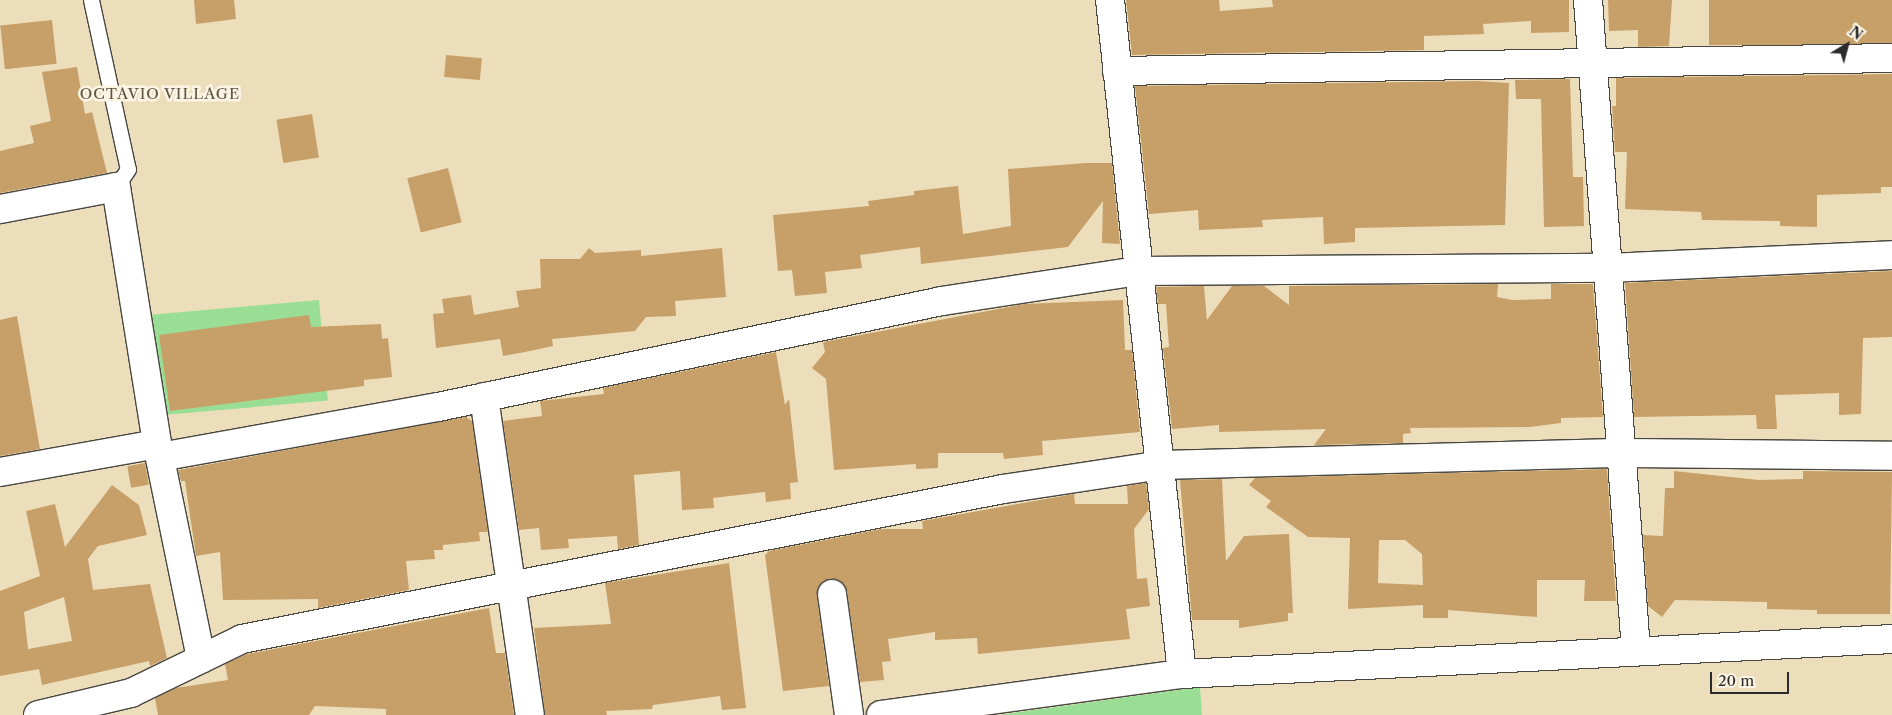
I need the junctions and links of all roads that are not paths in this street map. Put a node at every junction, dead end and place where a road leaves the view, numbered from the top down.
1 (91, 0) edge
2 (1110, 0) edge
3 (1588, 0) edge
4 (1892, 58) edge
5 (1594, 64) junction
6 (1117, 72) junction
7 (116, 187) junction
8 (0, 209) edge
9 (1892, 255) edge
10 (1608, 268) junction
11 (1138, 270) junction
12 (484, 397) junction
13 (158, 451) junction
14 (1625, 453) junction
15 (1892, 456) edge
16 (1161, 465) junction
17 (0, 472) edge
18 (510, 586) junction
19 (832, 594) dead end
20 (1892, 639) edge
21 (1636, 651) junction
22 (201, 660) junction
23 (1182, 674) junction
24 (80, 710) edge
25 (38, 715) edge
26 (530, 715) edge
27 (849, 715) edge
28 (881, 715) edge

1 - 7 lane
2 - 6 street
3 - 5 street
4 - 5 street
5 - 6 street
5 - 10 street
6 - 11 street
7 - 8 street
7 - 13 street
9 - 10 street
10 - 11 street
10 - 14 street
11 - 12 street
11 - 16 street
12 - 13 street
12 - 18 street
13 - 17 street
13 - 22 street
14 - 15 street
14 - 16 street
14 - 21 street
16 - 18 street
16 - 23 street
18 - 22 street
18 - 26 street
19 - 27 street
20 - 21 street
21 - 23 street
22 - 24 street
23 - 28 street
24 - 25 street

